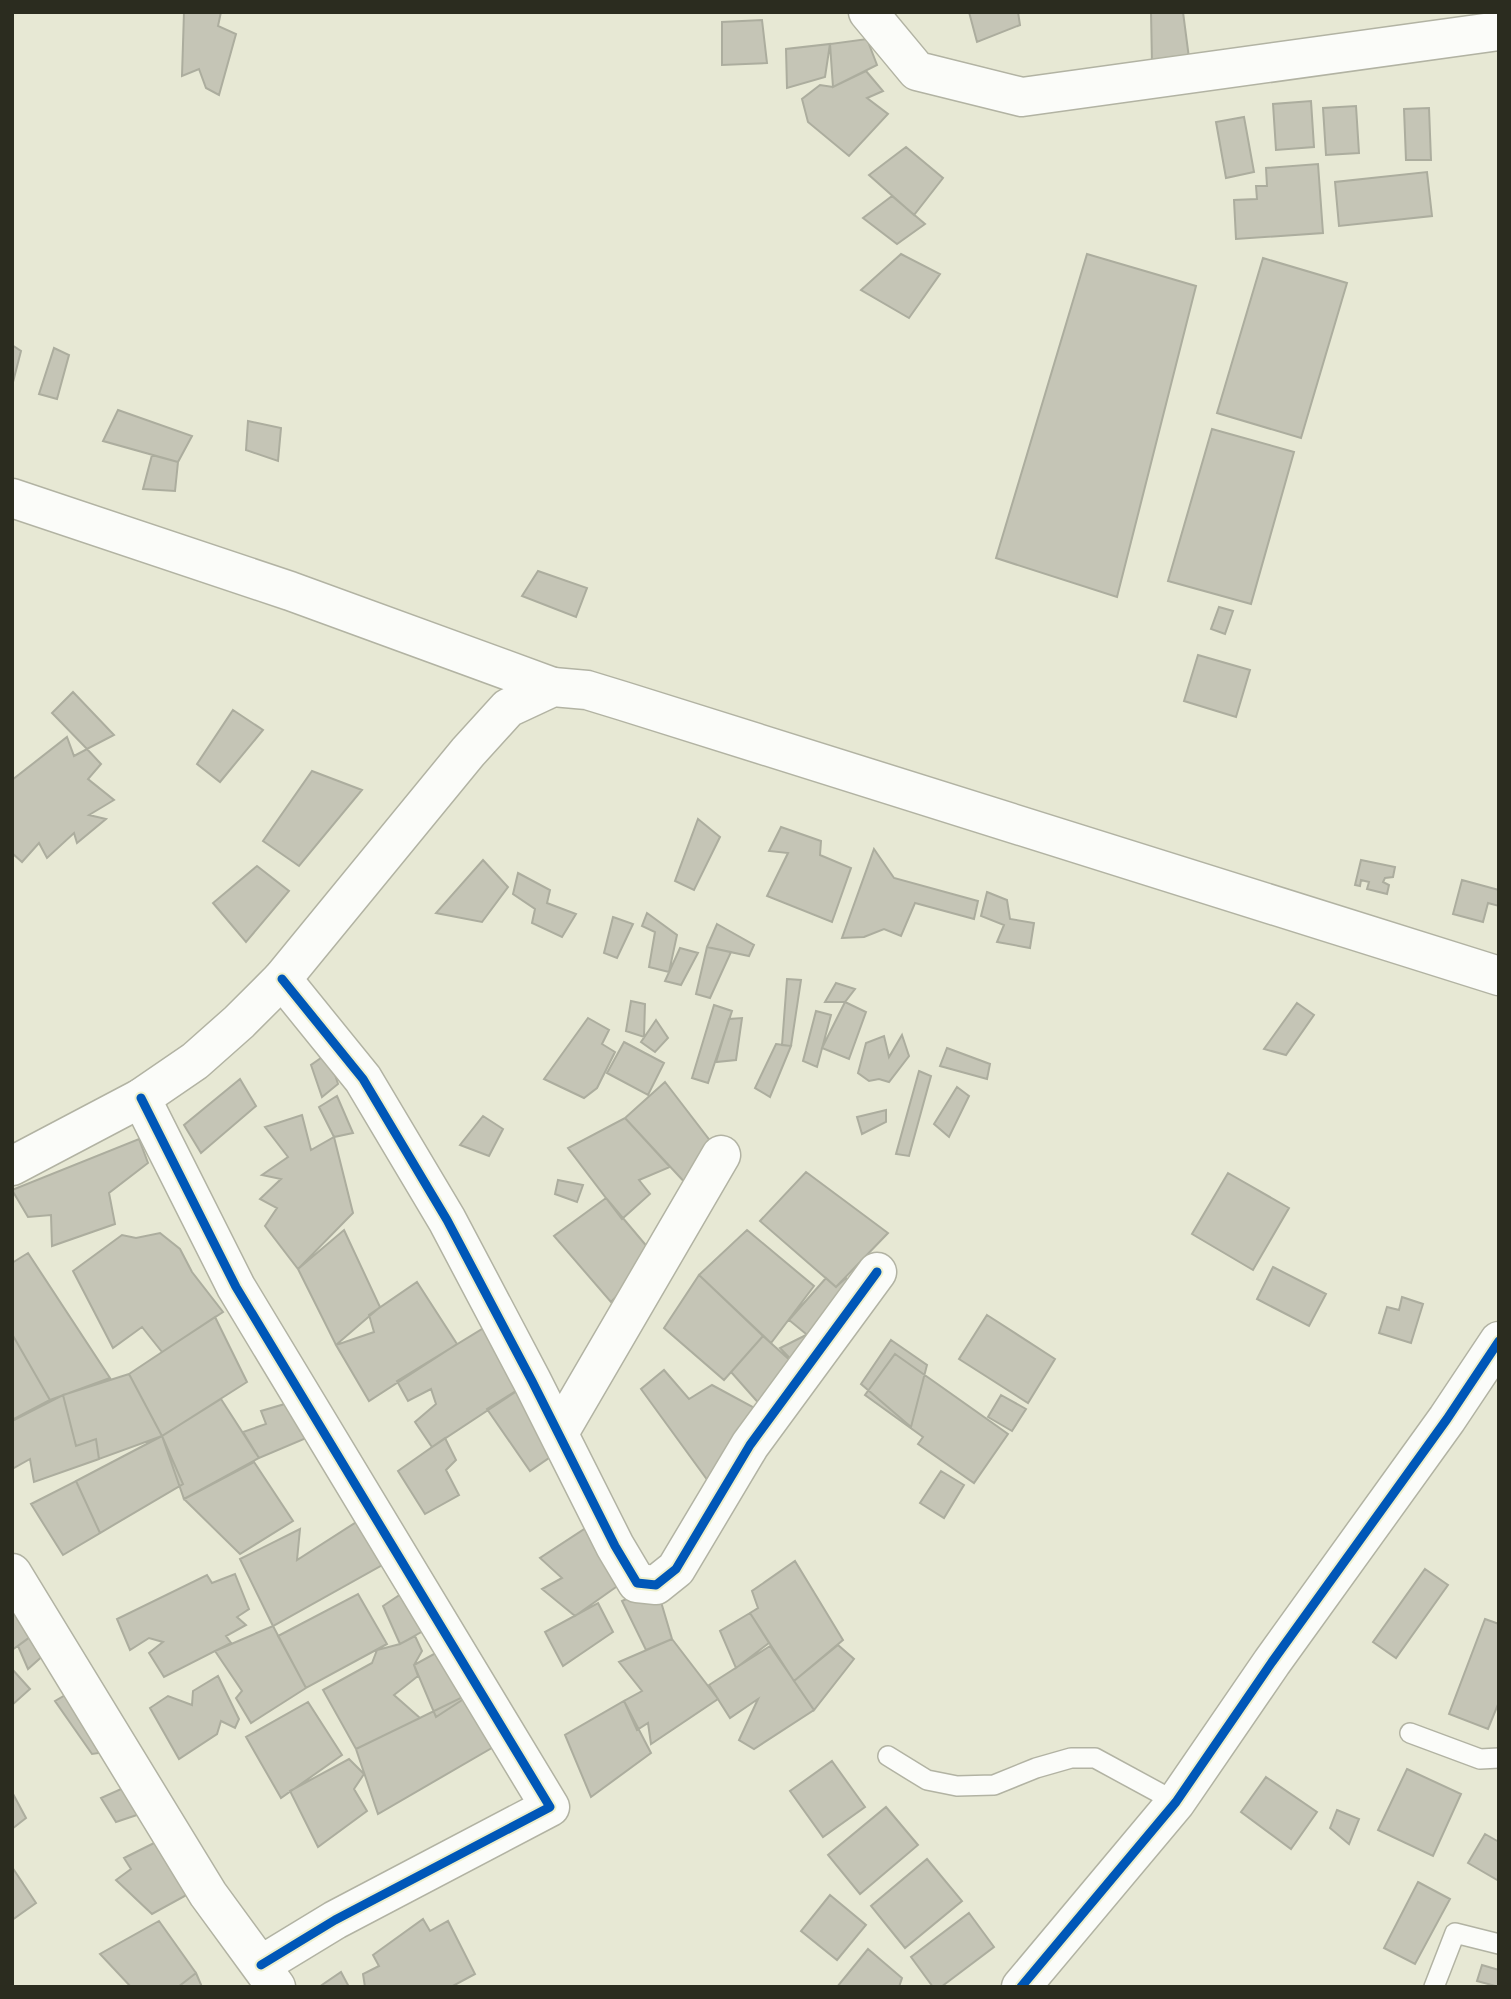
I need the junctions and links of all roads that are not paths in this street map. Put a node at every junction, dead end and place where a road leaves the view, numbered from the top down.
1 (868, 12) edge
2 (1499, 31) edge
3 (12, 499) edge
4 (553, 687) junction
5 (1499, 976) edge
6 (282, 979) junction
7 (141, 1098) junction
8 (721, 1155) dead end
9 (12, 1166) edge
10 (877, 1272) dead end
11 (1499, 1341) edge
12 (559, 1433) junction
13 (12, 1573) edge
14 (1410, 1733) dead end
15 (888, 1756) dead end
16 (1499, 1758) edge
17 (1176, 1802) junction
18 (1499, 1944) edge
19 (268, 1976) edge
20 (1021, 1987) edge
21 (1434, 1987) edge

1 - 2 street
3 - 4 street
4 - 5 street
4 - 6 street
6 - 7 street
6 - 12 street
7 - 9 street
7 - 19 street
8 - 12 street
10 - 12 street
11 - 17 street
13 - 19 street
14 - 16 lane
15 - 17 lane
17 - 20 street
18 - 21 lane

